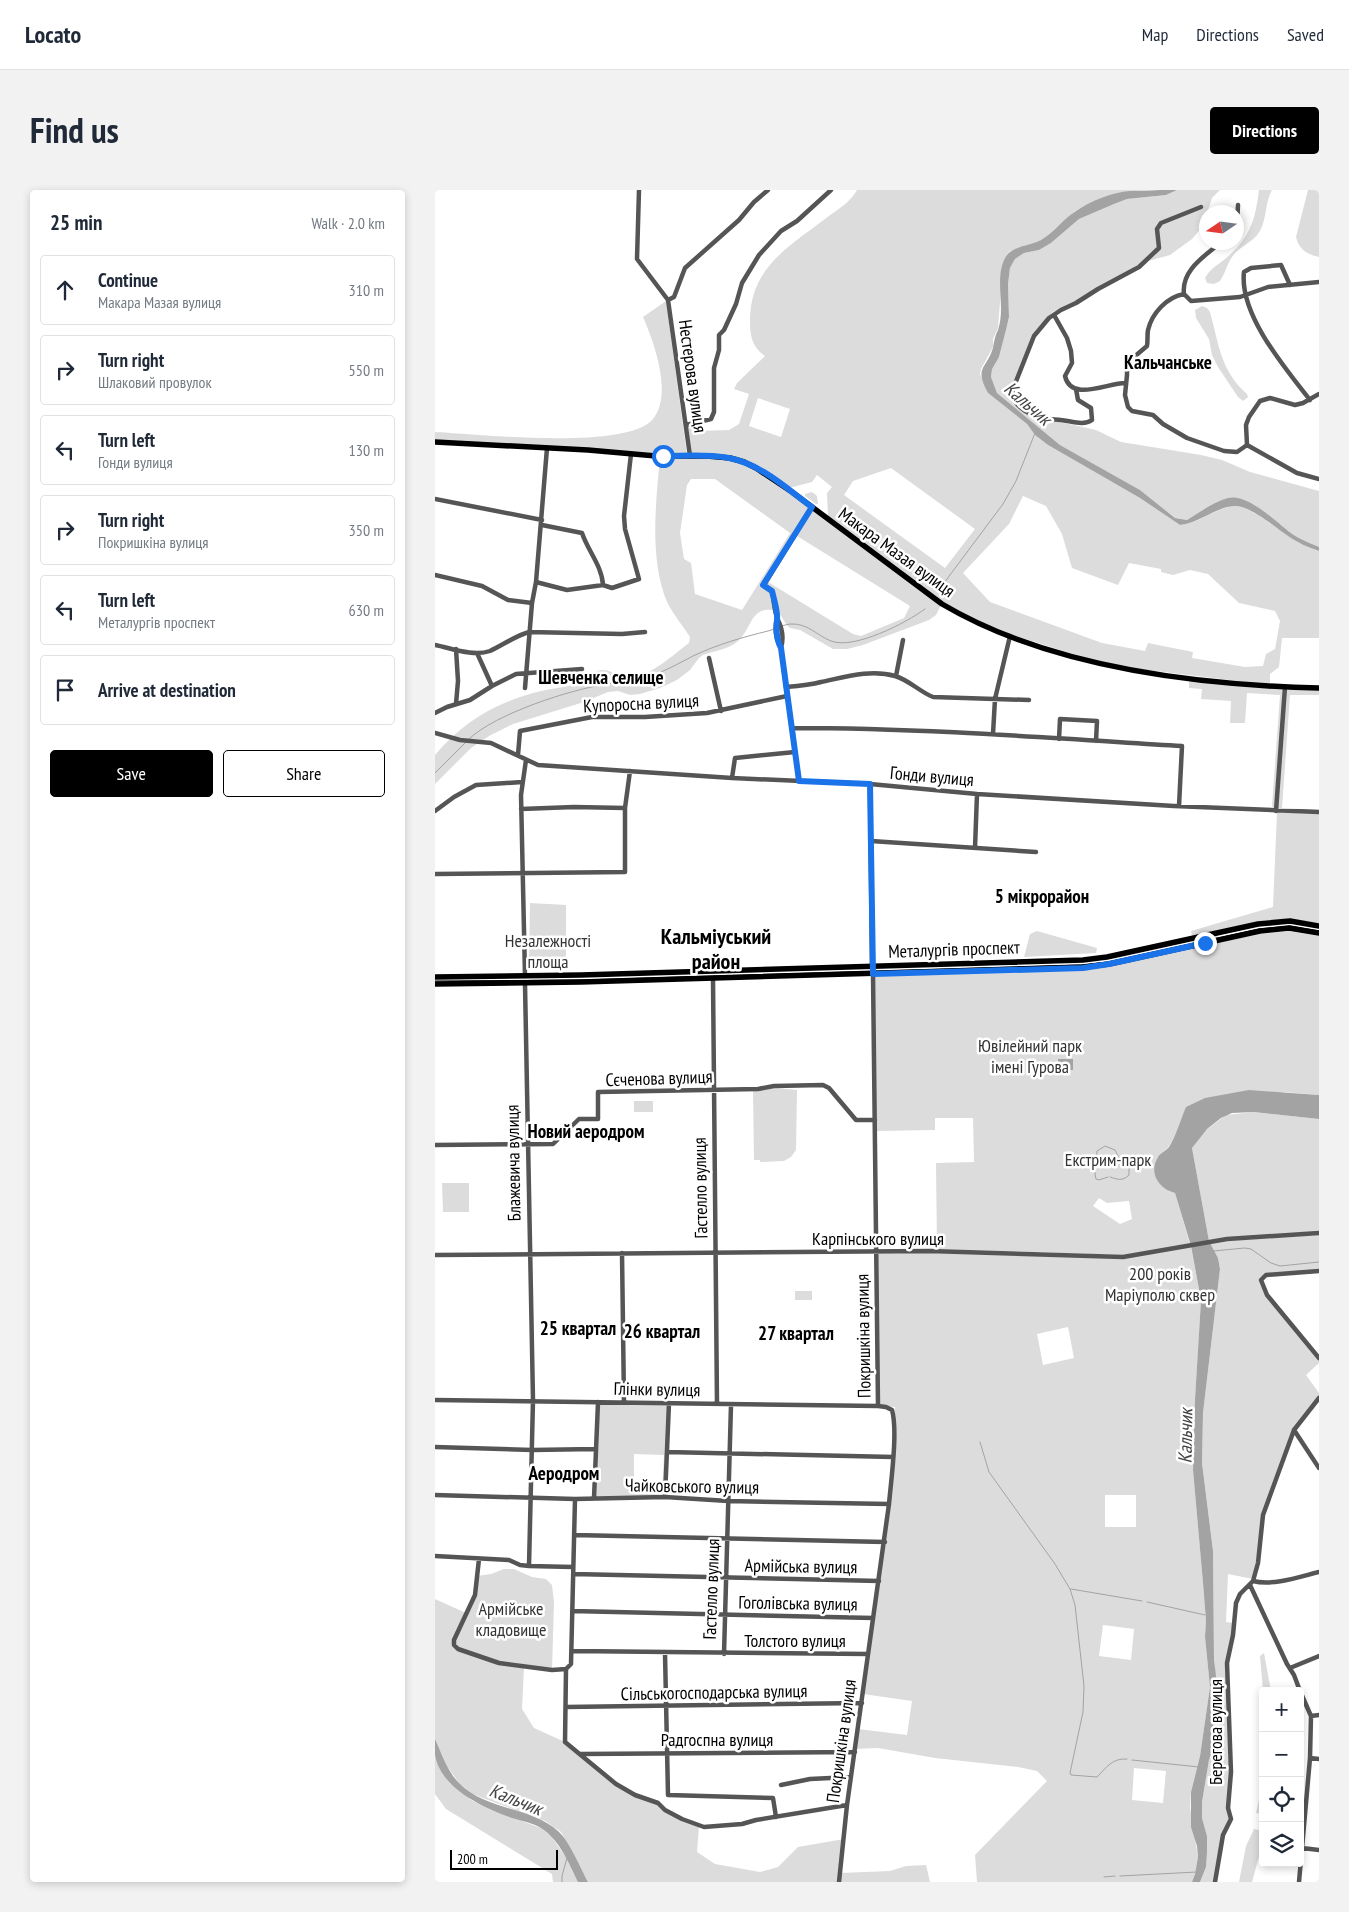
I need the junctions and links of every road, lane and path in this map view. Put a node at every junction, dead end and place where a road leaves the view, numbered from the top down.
1 (639, 190) edge
2 (768, 190) edge
3 (831, 190) edge
4 (1199, 208) edge
5 (1211, 250) edge
6 (1319, 282) edge
7 (1290, 285) junction
8 (1184, 294) junction
9 (1245, 296) junction
10 (669, 300) junction
11 (1054, 314) junction
12 (1126, 383) junction
13 (1076, 389) junction
14 (1319, 394) edge
15 (1310, 400) junction
16 (686, 425) junction
17 (435, 442) edge
18 (1247, 445) junction
19 (547, 448) junction
20 (631, 454) junction
21 (690, 456) junction
22 (1319, 479) edge
23 (435, 499) edge
24 (812, 507) junction
25 (542, 523) junction
26 (435, 575) edge
27 (536, 582) junction
28 (603, 585) junction
29 (531, 603) junction
30 (529, 632) junction
31 (645, 632) dead end
32 (1010, 636) junction
33 (903, 640) dead end
34 (435, 645) edge
35 (456, 649) junction
36 (477, 653) junction
37 (709, 658) dead end
38 (582, 669) dead end
39 (527, 673) junction
40 (896, 676) junction
41 (492, 686) junction
42 (786, 687) junction
43 (1285, 687) junction
44 (525, 688) dead end
45 (1319, 688) edge
46 (787, 696) junction
47 (995, 699) junction
48 (1029, 700) dead end
49 (456, 704) junction
50 (721, 711) junction
51 (435, 713) edge
52 (791, 728) junction
53 (435, 733) edge
54 (993, 734) junction
55 (1059, 738) junction
56 (1096, 741) junction
57 (795, 752) junction
58 (518, 755) junction
59 (526, 760) junction
60 (630, 771) junction
61 (732, 778) junction
62 (799, 781) junction
63 (521, 782) junction
64 (870, 784) junction
65 (977, 794) junction
66 (1179, 806) junction
67 (625, 808) junction
68 (521, 809) junction
69 (1276, 811) junction
70 (435, 812) edge
71 (1319, 812) edge
72 (871, 841) junction
73 (975, 848) junction
74 (1036, 852) dead end
75 (523, 873) junction
76 (435, 874) edge
77 (1319, 926) edge
78 (1319, 933) edge
79 (873, 967) junction
80 (713, 972) junction
81 (873, 974) junction
82 (525, 976) junction
83 (435, 977) edge
84 (713, 978) junction
85 (435, 984) edge
86 (525, 984) junction
87 (714, 1090) junction
88 (875, 1120) junction
89 (527, 1144) junction
90 (435, 1145) edge
91 (1319, 1233) edge
92 (876, 1251) junction
93 (716, 1252) junction
94 (622, 1253) junction
95 (529, 1254) junction
96 (435, 1255) edge
97 (1319, 1271) edge
98 (1319, 1358) edge
99 (1319, 1398) edge
100 (435, 1400) edge
101 (533, 1400) junction
102 (598, 1402) junction
103 (624, 1402) junction
104 (669, 1403) junction
105 (717, 1404) junction
106 (731, 1404) junction
107 (878, 1406) junction
108 (1294, 1430) junction
109 (435, 1447) edge
110 (596, 1449) junction
111 (532, 1450) junction
112 (667, 1452) junction
113 (729, 1453) junction
114 (893, 1457) junction
115 (1319, 1468) edge
116 (435, 1495) edge
117 (531, 1497) junction
118 (665, 1497) junction
119 (594, 1498) junction
120 (575, 1499) junction
121 (728, 1501) junction
122 (889, 1504) junction
123 (574, 1535) junction
124 (727, 1539) junction
125 (885, 1542) junction
126 (435, 1556) edge
127 (479, 1559) junction
128 (529, 1566) junction
129 (573, 1567) junction
130 (1319, 1572) edge
131 (573, 1574) junction
132 (726, 1578) junction
133 (879, 1581) junction
134 (1251, 1583) junction
135 (572, 1611) junction
136 (725, 1615) junction
137 (873, 1618) junction
138 (571, 1651) junction
139 (665, 1653) junction
140 (724, 1654) junction
141 (868, 1654) junction
142 (1319, 1656) edge
143 (1290, 1668) junction
144 (566, 1669) junction
145 (1298, 1687) edge
146 (1304, 1700) edge
147 (862, 1703) junction
148 (666, 1706) junction
149 (566, 1707) junction
150 (1319, 1715) edge
151 (1311, 1716) junction
152 (855, 1752) junction
153 (667, 1753) junction
154 (580, 1754) junction
155 (1310, 1758) junction
156 (1319, 1759) edge
157 (851, 1777) junction
158 (781, 1785) dead end
159 (667, 1795) junction
160 (658, 1803) junction
161 (847, 1805) junction
162 (775, 1817) junction
163 (1304, 1826) edge
164 (1304, 1848) edge
165 (1319, 1850) edge
166 (1300, 1867) edge
167 (839, 1882) edge
168 (1215, 1882) edge
169 (1299, 1882) edge

1 - 10 street, Нестерова вулиця
2 - 10 street, Нестерова вулиця
3 - 16 street
4 - 11 street
5 - 8 street
6 - 7 street
7 - 9 street
7 - 9 street
8 - 9 street
8 - 12 street
9 - 15 street
10 - 16 street, Нестерова вулиця
11 - 13 street
11 - 13 street
12 - 13 street
12 - 18 street
14 - 15 street
15 - 18 street
16 - 21 street, Нестерова вулиця
17 - 19 main road, Макара Мазая вулиця
18 - 22 street
19 - 20 main road, Макара Мазая вулиця
19 - 25 street
20 - 21 main road, Макара Мазая вулиця
20 - 28 street
21 - 24 main road, Макара Мазая вулиця
23 - 25 street
24 - 32 main road, Макара Мазая вулиця
24 - 42 street
25 - 27 street
25 - 28 street
26 - 29 street
27 - 28 street
27 - 29 street
29 - 30 street
30 - 31 street
30 - 36 street
30 - 39 street
32 - 43 main road, Макара Мазая вулиця
32 - 47 street
33 - 40 street
34 - 35 street
35 - 36 street
35 - 49 street
36 - 41 street
37 - 50 street
38 - 39 street
39 - 41 street
39 - 44 street
40 - 42 street
40 - 47 street
41 - 49 street
42 - 46 street
43 - 45 main road, Макара Мазая вулиця
43 - 69 street
46 - 50 street, Купоросна вулиця
46 - 52 street
47 - 48 street
47 - 54 street
49 - 51 street
50 - 58 street, Купоросна вулиця
52 - 54 street
52 - 57 street
53 - 58 street
54 - 55 street
55 - 56 street
55 - 56 street
56 - 66 street
57 - 61 street
57 - 62 street
58 - 59 street
59 - 60 street, Гонди вулиця
59 - 63 street, Блажевича вулиця
60 - 61 street, Гонди вулиця
60 - 67 street
61 - 62 street, Гонди вулиця
62 - 64 street, Гонди вулиця
63 - 68 street, Блажевича вулиця
63 - 70 street
64 - 65 street, Гонди вулиця
64 - 72 street, Покришкіна вулиця
65 - 66 street, Гонди вулиця
65 - 73 street
66 - 69 street, Гонди вулиця
67 - 68 street
67 - 75 street
68 - 75 street, Блажевича вулиця
69 - 71 street, Гонди вулиця
72 - 73 street
72 - 79 street, Покришкіна вулиця
73 - 74 street
75 - 76 street
75 - 82 street, Блажевича вулиця
77 - 79 main road, Металургів проспект
78 - 81 main road, Металургів проспект
79 - 80 main road, Металургів проспект
79 - 81 main road, Покришкіна вулиця
80 - 82 main road, Металургів проспект
80 - 84 main road, Гастелло вулиця
81 - 84 main road, Металургів проспект
81 - 88 street, Покришкіна вулиця
82 - 83 main road, Металургів проспект
82 - 86 main road, Блажевича вулиця
84 - 86 main road, Металургів проспект
84 - 87 street, Гастелло вулиця
85 - 86 main road, Металургів проспект
86 - 89 street, Блажевича вулиця
87 - 88 street, Сєченова вулиця
87 - 89 street, Сєченова вулиця
87 - 93 street, Гастелло вулиця
88 - 92 street, Покришкіна вулиця
89 - 90 street, Сєченова вулиця
89 - 95 street, Блажевича вулиця
91 - 92 street, Карпінського вулиця
92 - 93 street, Карпінського вулиця
92 - 107 street, Покришкіна вулиця
93 - 94 street, Карпінського вулиця
93 - 105 street, Гастелло вулиця
94 - 95 street, Карпінського вулиця
94 - 103 street
95 - 96 street, Карпінського вулиця
95 - 101 street, Блажевича вулиця
97 - 98 street
99 - 108 street
100 - 101 street, Глінки вулиця
101 - 102 street, Глінки вулиця
101 - 111 street, Блажевича вулиця
102 - 103 street, Глінки вулиця
102 - 110 street
103 - 104 street, Глінки вулиця
104 - 105 street, Глінки вулиця
104 - 112 street
105 - 106 street, Глінки вулиця
106 - 107 street, Глінки вулиця
106 - 113 street, Гастелло вулиця
107 - 114 street, Покришкіна вулиця
108 - 115 street
108 - 134 street
109 - 111 street
110 - 111 street
110 - 119 street
111 - 117 street, Блажевича вулиця
112 - 113 street
112 - 118 street
113 - 114 street
113 - 121 street, Гастелло вулиця
114 - 122 street, Покришкіна вулиця
116 - 117 street, Чайковського вулиця
117 - 120 street, Чайковського вулиця
117 - 128 street, Блажевича вулиця
118 - 119 street, Чайковського вулиця
118 - 121 street, Чайковського вулиця
119 - 120 street, Чайковського вулиця
120 - 123 street
121 - 122 street, Чайковського вулиця
121 - 124 street, Гастелло вулиця
122 - 125 street, Покришкіна вулиця
123 - 124 street
123 - 129 street
124 - 125 street
124 - 132 street, Гастелло вулиця
125 - 133 street, Покришкіна вулиця
126 - 127 street
127 - 128 street
127 - 144 street
128 - 129 street
129 - 131 street
130 - 134 street
131 - 132 street, Армійська вулиця
131 - 135 street
132 - 133 street, Армійська вулиця
132 - 136 street, Гастелло вулиця
133 - 137 street, Покришкіна вулиця
134 - 143 street
134 - 168 street, Берегова вулиця
135 - 136 street, Гоголівська вулиця
135 - 138 street
136 - 137 street, Гоголівська вулиця
136 - 140 street, Гастелло вулиця
137 - 141 street, Покришкіна вулиця
138 - 139 street, Толстого вулиця
138 - 144 street
139 - 140 street, Толстого вулиця
139 - 148 street
140 - 141 street, Толстого вулиця
141 - 147 street, Покришкіна вулиця
142 - 143 street
143 - 145 street
144 - 149 street
146 - 151 street
147 - 148 street, Сільськогосподарська вулиця
147 - 152 street, Покришкіна вулиця
148 - 149 street, Сільськогосподарська вулиця
148 - 153 street
149 - 154 street
150 - 151 street
151 - 155 street
152 - 153 street, Радгоспна вулиця
152 - 157 street, Покришкіна вулиця
153 - 154 street, Радгоспна вулиця
153 - 159 street
154 - 160 street
155 - 156 street
155 - 163 street
157 - 158 street
157 - 161 street, Покришкіна вулиця
159 - 160 street
159 - 162 street
160 - 162 street
161 - 162 street
161 - 167 street, Покришкіна вулиця
164 - 165 street
166 - 169 street

